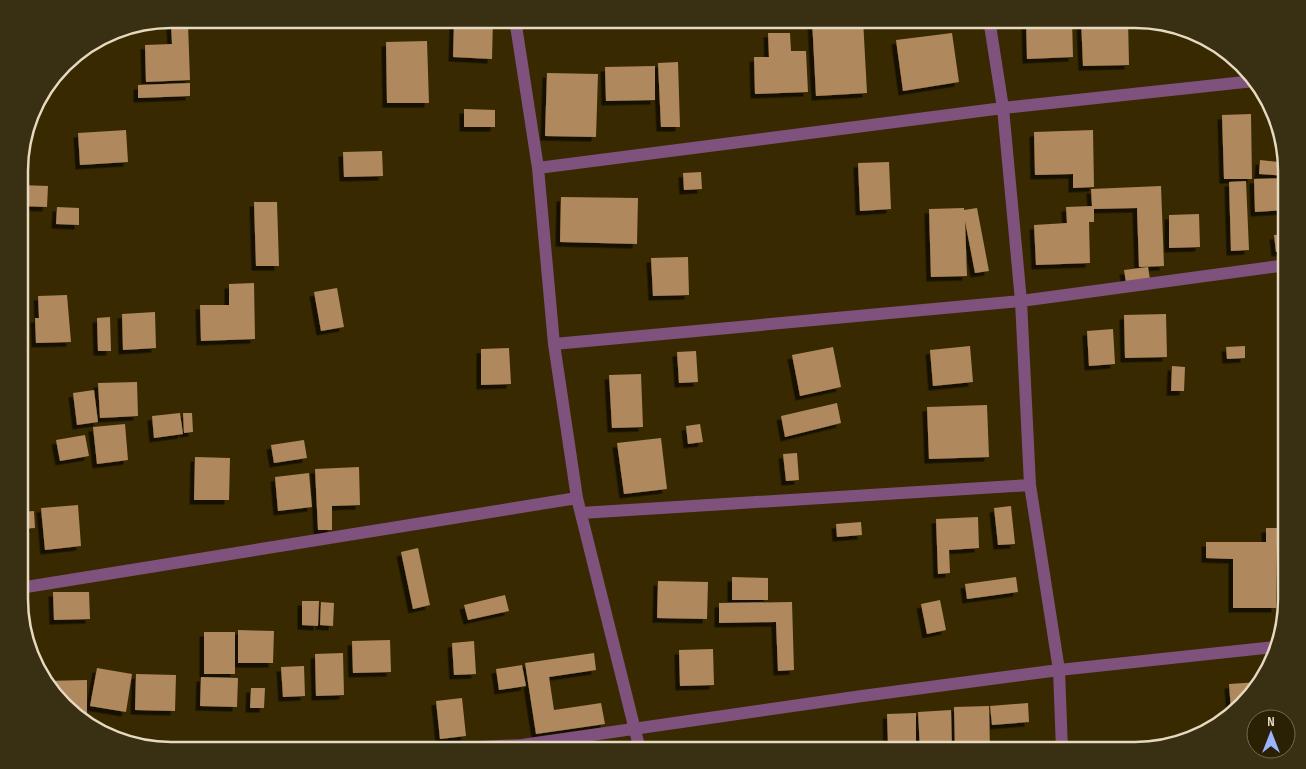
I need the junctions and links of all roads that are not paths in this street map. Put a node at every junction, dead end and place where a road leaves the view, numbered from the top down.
1 (516, 28) edge
2 (990, 28) edge
3 (1248, 82) edge
4 (1003, 108) junction
5 (538, 168) junction
6 (1278, 266) edge
7 (1021, 301) junction
8 (554, 344) junction
9 (1030, 485) junction
10 (577, 498) junction
11 (581, 513) junction
12 (28, 587) edge
13 (1270, 648) edge
14 (1059, 670) junction
15 (635, 729) junction
16 (1062, 741) edge
17 (546, 742) edge
18 (638, 742) edge

1 - 5 street
2 - 4 street
3 - 4 street
4 - 5 street
4 - 7 street
5 - 8 street
6 - 7 street
7 - 8 street
7 - 9 street
8 - 10 street
9 - 11 street
9 - 14 street
10 - 11 street
10 - 12 street
11 - 15 street
13 - 14 street
14 - 15 street
14 - 16 street
15 - 17 street
15 - 18 street

